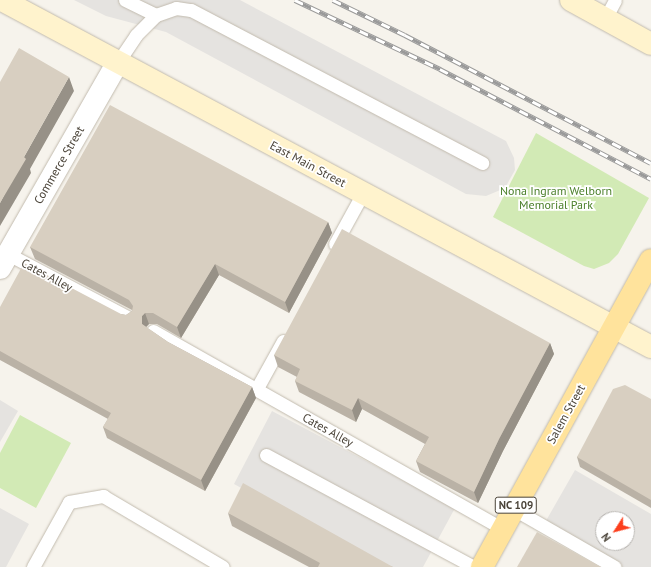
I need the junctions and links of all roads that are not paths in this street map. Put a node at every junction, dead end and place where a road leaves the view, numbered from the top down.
1 (2, 0) edge
2 (125, 0) edge
3 (571, 0) edge
4 (616, 0) edge
5 (156, 15) junction
6 (605, 19) junction
7 (651, 44) edge
8 (118, 62) junction
9 (482, 163) dead end
10 (362, 193) junction
11 (330, 254) edge
12 (651, 260) edge
13 (4, 261) edge
14 (129, 318) edge
15 (614, 327) junction
16 (289, 329) edge
17 (153, 331) edge
18 (651, 347) edge
19 (256, 390) junction
20 (266, 455) dead end
21 (514, 509) junction
22 (502, 529) junction
23 (33, 567) edge
24 (223, 567) edge
25 (474, 567) edge
26 (482, 567) edge
27 (615, 567) edge

1 - 8 main road, East Main Street
2 - 5 lane
3 - 6 main road
4 - 6 lane
5 - 8 lane
5 - 9 lane
6 - 7 main road
8 - 10 main road, East Main Street
8 - 13 street, Commerce Street
10 - 11 lane
10 - 15 main road, East Main Street
12 - 15 main road, Salem Street / NC 109
13 - 14 lane, Cates Alley
15 - 18 main road, East Main Street
15 - 21 main road, Salem Street / NC 109
16 - 19 lane
17 - 19 lane, Cates Alley
19 - 22 lane, Cates Alley
20 - 25 lane
21 - 22 main road, Salem Street / NC 109
21 - 27 lane
22 - 26 main road, Salem Street / NC 109
23 - 24 lane

